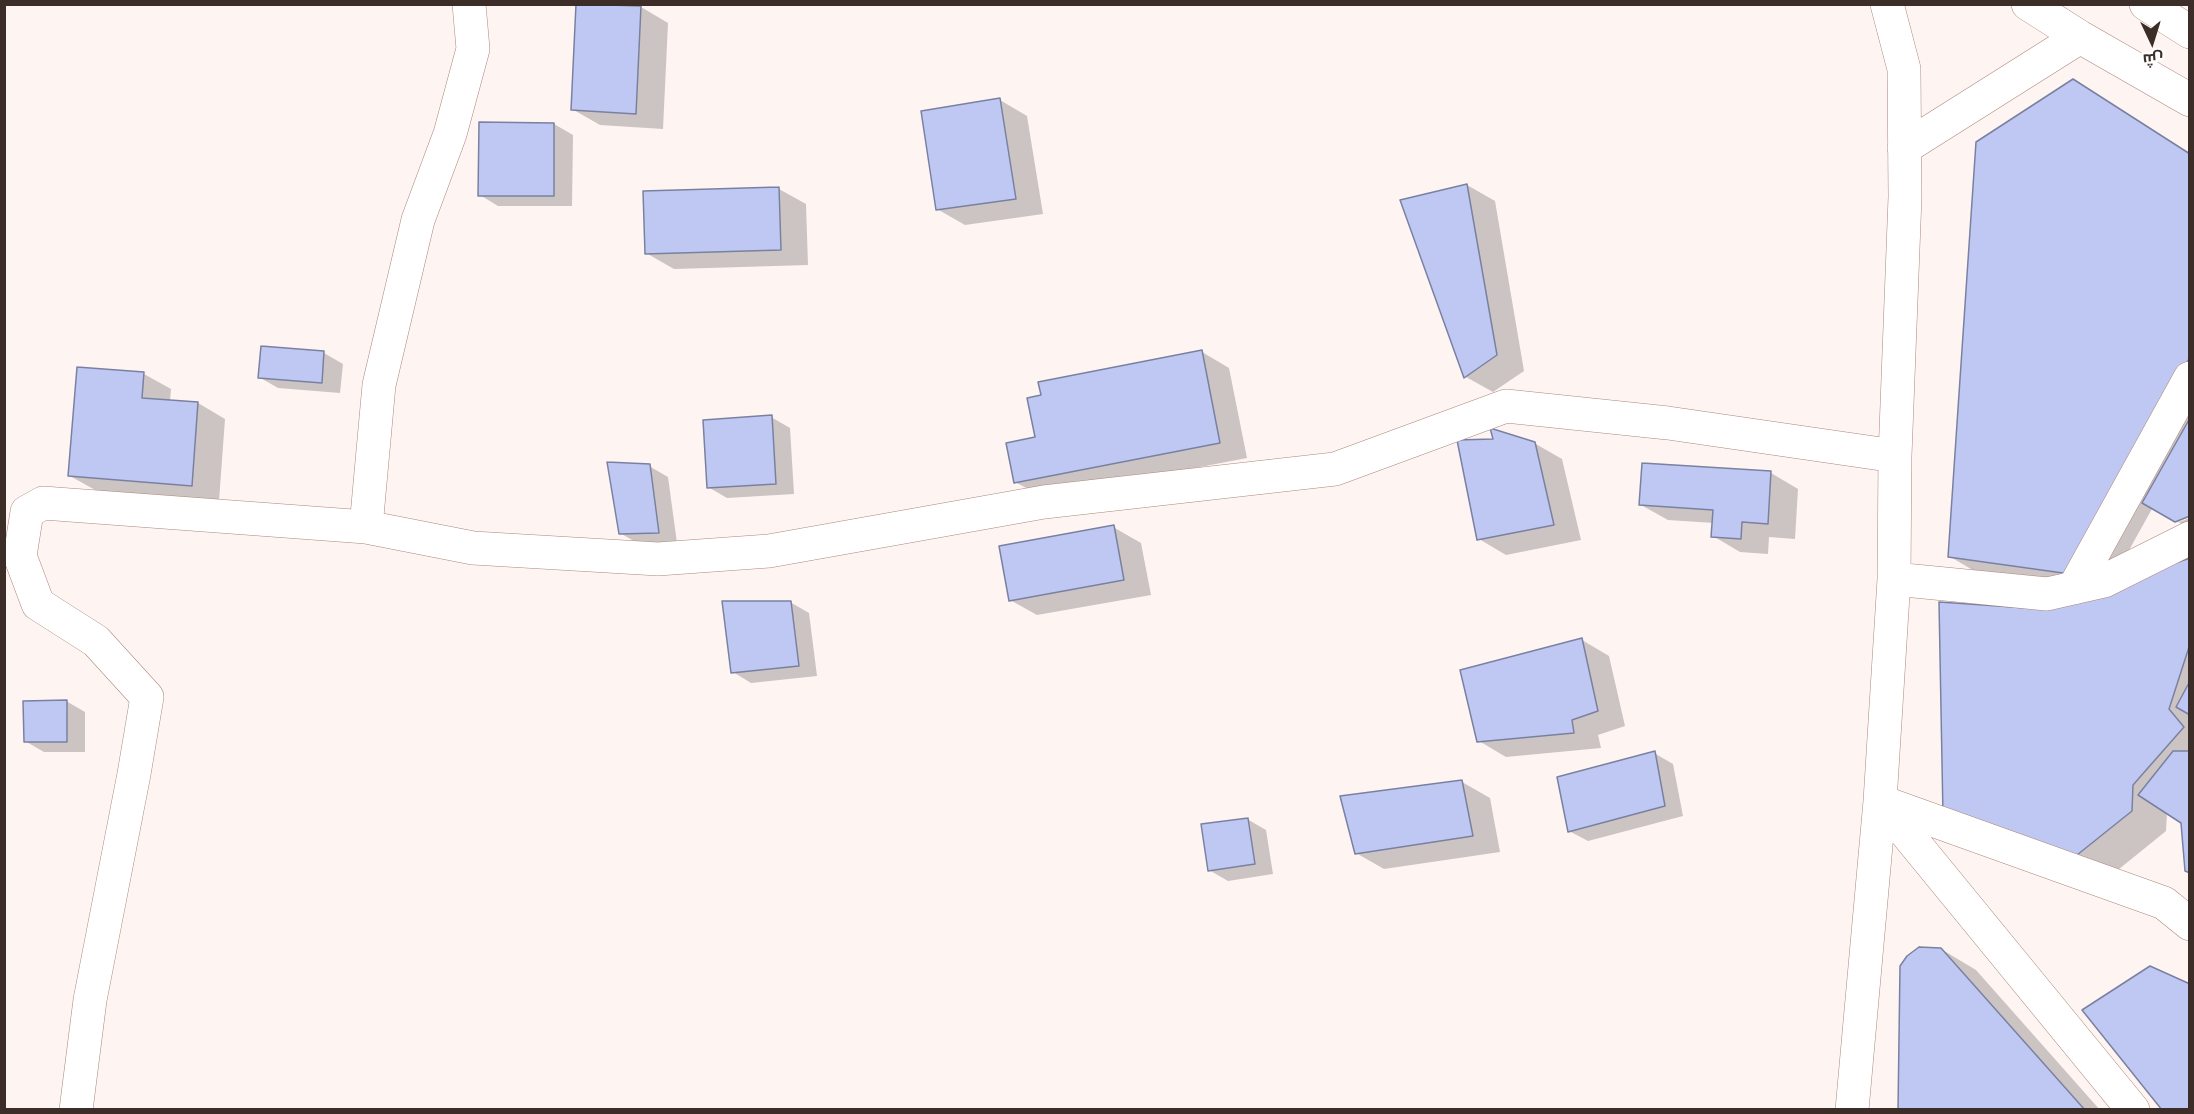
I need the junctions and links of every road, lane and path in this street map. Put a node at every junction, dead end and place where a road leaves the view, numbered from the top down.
1 (469, 4) edge
2 (1887, 4) edge
3 (2028, 4) edge
4 (2146, 4) edge
5 (2190, 32) edge
6 (2080, 37) junction
7 (2190, 100) edge
8 (1904, 148) junction
9 (2190, 378) edge
10 (1895, 456) junction
11 (366, 526) junction
12 (2190, 538) edge
13 (1894, 579) junction
14 (2074, 588) junction
15 (1880, 801) junction
16 (2190, 924) edge
17 (76, 1110) edge
18 (1852, 1110) edge
19 (2133, 1110) edge

1 - 11 street
2 - 8 street
3 - 6 street
4 - 5 street
6 - 7 street
6 - 8 street
8 - 10 street
9 - 14 street
10 - 11 street
10 - 13 street
11 - 17 street
12 - 14 street
13 - 14 street
13 - 15 street
15 - 16 street
15 - 18 street
15 - 19 street

